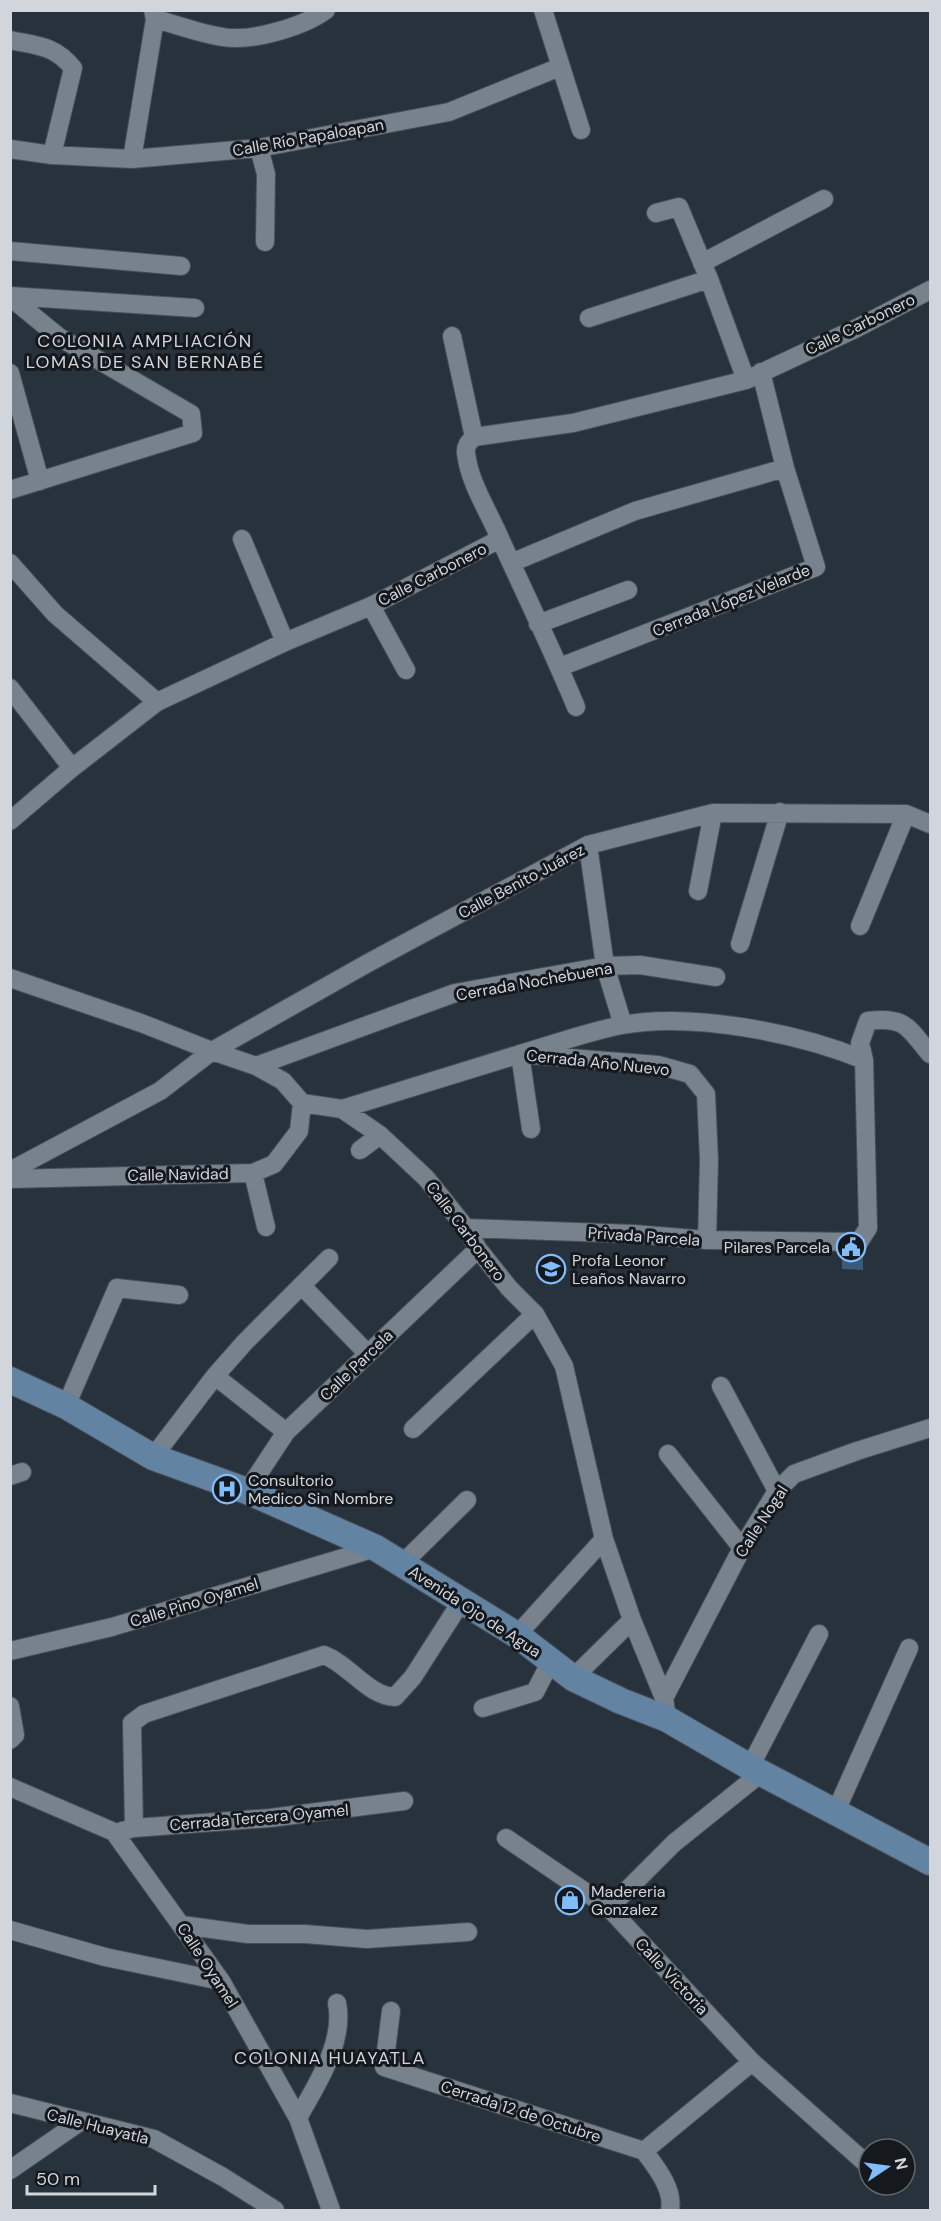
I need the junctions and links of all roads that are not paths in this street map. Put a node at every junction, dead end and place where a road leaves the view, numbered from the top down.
1 (543, 10) edge
2 (321, 14) edge
3 (154, 15) edge
4 (10, 40) edge
5 (560, 67) junction
6 (581, 130) dead end
7 (259, 148) junction
8 (10, 149) edge
9 (52, 155) junction
10 (132, 159) junction
11 (824, 199) dead end
12 (656, 213) dead end
13 (265, 242) dead end
14 (10, 251) edge
15 (181, 266) dead end
16 (705, 271) junction
17 (930, 290) edge
18 (10, 297) edge
19 (195, 308) dead end
20 (589, 318) dead end
21 (452, 336) dead end
22 (10, 373) edge
23 (754, 376) junction
24 (474, 437) junction
25 (785, 468) junction
26 (40, 481) junction
27 (10, 490) edge
28 (242, 539) dead end
29 (500, 539) junction
30 (10, 563) edge
31 (511, 563) junction
32 (627, 590) dead end
33 (371, 606) junction
34 (538, 624) junction
35 (285, 642) junction
36 (560, 667) junction
37 (406, 670) dead end
38 (10, 688) edge
39 (157, 702) junction
40 (576, 707) dead end
41 (72, 768) junction
42 (780, 812) junction
43 (713, 813) junction
44 (906, 814) junction
45 (10, 821) edge
46 (930, 824) edge
47 (588, 845) junction
48 (698, 891) dead end
49 (860, 926) dead end
50 (740, 944) dead end
51 (605, 966) junction
52 (10, 978) edge
53 (716, 978) dead end
54 (623, 1025) junction
55 (212, 1052) junction
56 (520, 1054) junction
57 (930, 1054) edge
58 (864, 1060) junction
59 (256, 1066) junction
60 (302, 1103) junction
61 (342, 1109) junction
62 (531, 1129) dead end
63 (380, 1135) junction
64 (360, 1150) dead end
65 (10, 1171) edge
66 (253, 1173) junction
67 (10, 1179) edge
68 (266, 1227) dead end
69 (466, 1228) junction
70 (707, 1240) junction
71 (478, 1249) junction
72 (329, 1258) dead end
73 (302, 1286) junction
74 (179, 1294) dead end
75 (535, 1314) junction
76 (368, 1354) junction
77 (215, 1376) junction
78 (10, 1380) edge
79 (721, 1386) dead end
80 (66, 1406) junction
81 (930, 1428) edge
82 (413, 1429) dead end
83 (286, 1432) junction
84 (668, 1454) dead end
85 (153, 1456) junction
86 (247, 1491) junction
87 (777, 1491) junction
88 (467, 1500) dead end
89 (604, 1539) junction
90 (376, 1548) junction
91 (742, 1548) junction
92 (402, 1564) junction
93 (461, 1602) junction
94 (632, 1620) junction
95 (819, 1634) dead end
96 (517, 1635) junction
97 (909, 1648) dead end
98 (10, 1651) edge
99 (551, 1661) junction
100 (573, 1678) junction
101 (10, 1706) edge
102 (483, 1708) dead end
103 (665, 1709) junction
104 (10, 1740) edge
105 (755, 1770) junction
106 (10, 1787) edge
107 (404, 1801) dead end
108 (835, 1813) junction
109 (134, 1828) junction
110 (114, 1832) junction
111 (506, 1838) dead end
112 (930, 1862) edge
113 (609, 1908) junction
114 (182, 1925) junction
115 (10, 1930) edge
116 (468, 1932) dead end
117 (222, 1981) junction
118 (337, 2003) dead end
119 (391, 2011) dead end
120 (752, 2062) junction
121 (10, 2103) edge
122 (298, 2118) junction
123 (81, 2121) junction
124 (644, 2151) junction
125 (857, 2155) edge
126 (10, 2170) edge
127 (275, 2211) edge
128 (331, 2211) edge
129 (670, 2211) edge

1 - 5 street
2 - 3 street
3 - 10 street
4 - 9 street
5 - 6 street
5 - 7 street, Calle Río Papaloapan
7 - 10 street, Calle Río Papaloapan
7 - 13 street
8 - 9 street, Calle Río Papaloapan
9 - 10 street, Calle Río Papaloapan
11 - 16 street
12 - 16 street, Cerrada López Velarde
14 - 15 street
16 - 20 street
16 - 23 street, Cerrada López Velarde
17 - 23 street, Calle Carbonero
18 - 19 street
18 - 26 street
21 - 24 street
22 - 26 street
23 - 24 street, Calle Carbonero
23 - 25 street, Cerrada López Velarde
24 - 29 street, Calle Carbonero
25 - 31 street
25 - 36 street, Cerrada López Velarde
26 - 27 street
28 - 35 street
29 - 31 street
29 - 33 street, Calle Carbonero
30 - 39 street
31 - 34 street
32 - 34 street
33 - 35 street, Calle Carbonero
33 - 37 street
34 - 36 street
35 - 39 street, Calle Carbonero
36 - 40 street
38 - 41 street
39 - 41 street, Calle Carbonero
41 - 45 street, Calle Carbonero
42 - 43 street, Calle Benito Juárez
42 - 44 street, Calle Benito Juárez
42 - 50 street
43 - 47 street, Calle Benito Juárez
43 - 48 street
44 - 46 street, Calle Benito Juárez
44 - 49 street
47 - 51 street
47 - 55 street, Calle Benito Juárez
51 - 53 street, Cerrada Nochebuena
51 - 54 street
51 - 59 street, Cerrada Nochebuena
52 - 55 street
54 - 56 street
54 - 58 street
55 - 59 street
55 - 65 street
56 - 61 street, Cerrada Año Nuevo
56 - 62 street
56 - 70 street, Cerrada Año Nuevo
57 - 58 street
58 - 70 street, Privada Parcela
59 - 60 street
60 - 61 street, Calle Carbonero
60 - 66 street, Calle Navidad
61 - 63 street, Calle Carbonero
63 - 64 street
63 - 69 street, Calle Carbonero
66 - 67 street, Calle Navidad
66 - 68 street
69 - 70 street, Privada Parcela
69 - 71 street, Calle Carbonero
71 - 75 street, Calle Carbonero
71 - 76 street, Calle Parcela
72 - 73 street
73 - 76 street
73 - 77 street
74 - 80 street
75 - 82 street
75 - 89 street, Calle Carbonero
76 - 83 street, Calle Parcela
77 - 83 street
77 - 85 street
78 - 80 street, Avenida Ojo de Agua
79 - 87 street
80 - 85 street, Avenida Ojo de Agua
81 - 87 street, Calle Nogal
83 - 86 street, Calle Parcela
84 - 91 street
85 - 86 street, Avenida Ojo de Agua
86 - 90 street, Avenida Ojo de Agua
87 - 91 street, Calle Nogal
88 - 92 street
89 - 94 street, Calle Carbonero
89 - 96 street
90 - 92 street, Avenida Ojo de Agua
90 - 98 street, Calle Pino Oyamel
91 - 103 street, Calle Nogal
92 - 93 street, Avenida Ojo de Agua
93 - 96 street, Avenida Ojo de Agua
93 - 109 street
94 - 100 street
94 - 103 street, Calle Carbonero
95 - 105 street
96 - 99 street, Avenida Ojo de Agua
97 - 108 street
99 - 100 street, Avenida Ojo de Agua
99 - 102 street
100 - 103 street, Avenida Ojo de Agua
101 - 104 street
103 - 105 street, Avenida Ojo de Agua
105 - 108 street, Avenida Ojo de Agua
105 - 113 street
106 - 110 street
107 - 109 street, Cerrada Tercera Oyamel
108 - 112 street, Avenida Ojo de Agua
109 - 110 street, Cerrada Tercera Oyamel
110 - 114 street, Calle Oyamel
111 - 113 street, Calle Victoria
113 - 120 street, Calle Victoria
114 - 116 street
114 - 117 street, Calle Oyamel
115 - 117 street
117 - 122 street, Calle Oyamel
118 - 122 street
119 - 124 street, Cerrada 12 de Octubre
120 - 124 street
120 - 125 street, Calle Victoria
121 - 123 street, Calle Huayatla
122 - 128 street, Calle Oyamel
123 - 126 street
123 - 127 street, Calle Huayatla
124 - 129 street

